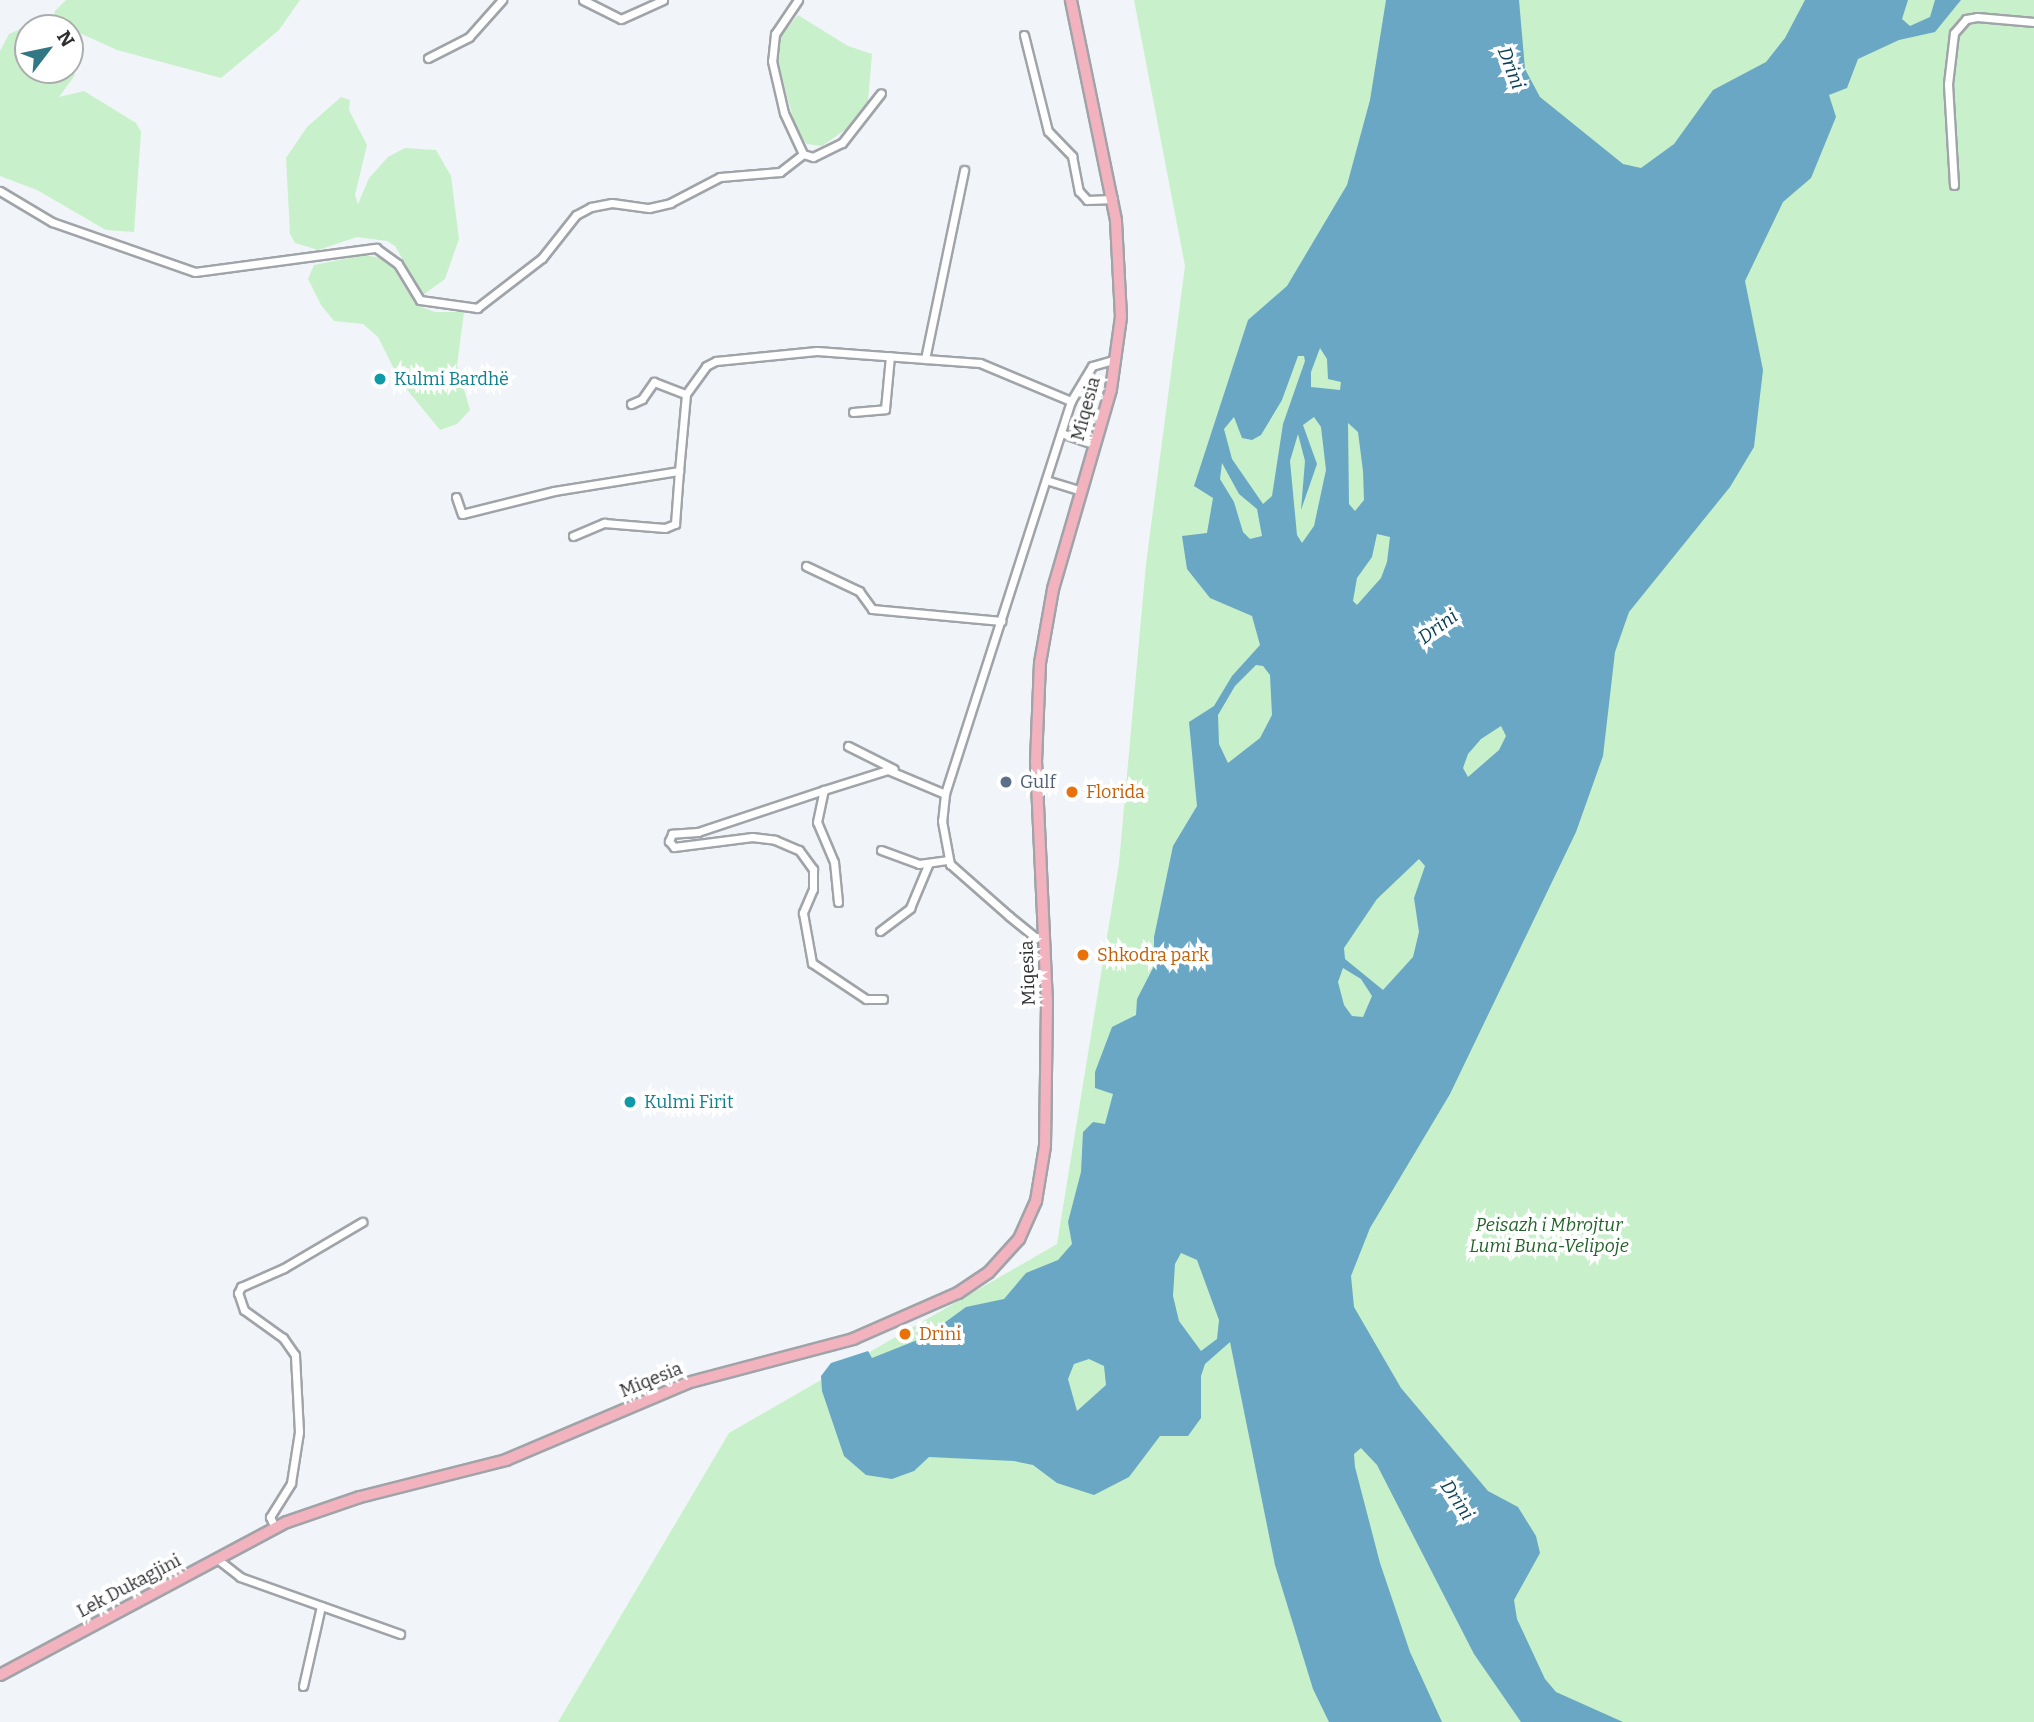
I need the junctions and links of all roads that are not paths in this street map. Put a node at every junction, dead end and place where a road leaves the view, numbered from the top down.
1 (502, 0) edge
2 (583, 0) edge
3 (663, 0) edge
4 (798, 0) edge
5 (1071, 0) edge
6 (2034, 22) edge
7 (1024, 35) dead end
8 (428, 58) dead end
9 (880, 93) dead end
10 (803, 154) junction
11 (964, 170) dead end
12 (1955, 185) dead end
13 (0, 191) edge
14 (1113, 199) junction
15 (890, 356) junction
16 (925, 359) junction
17 (1117, 359) junction
18 (686, 394) junction
19 (1071, 401) junction
20 (632, 404) dead end
21 (852, 412) dead end
22 (1061, 433) junction
23 (1095, 445) junction
24 (679, 471) junction
25 (1046, 480) junction
26 (1081, 491) junction
27 (456, 498) dead end
28 (573, 536) dead end
29 (806, 566) dead end
30 (1001, 621) junction
31 (848, 746) dead end
32 (906, 774) junction
33 (824, 790) junction
34 (945, 794) junction
35 (881, 850) dead end
36 (947, 860) junction
37 (928, 865) junction
38 (838, 902) dead end
39 (880, 932) dead end
40 (1045, 938) junction
41 (883, 999) dead end
42 (362, 1222) dead end
43 (360, 1497) joint
44 (275, 1528) junction
45 (216, 1559) junction
46 (321, 1606) junction
47 (400, 1634) dead end
48 (0, 1675) edge
49 (303, 1686) dead end

1 - 8 street
2 - 3 street
4 - 10 street
5 - 14 main road, Miqesia
6 - 12 street
7 - 14 street
9 - 10 street
10 - 13 street
11 - 16 street
14 - 17 main road, Miqesia
15 - 16 street
15 - 18 street
15 - 21 street
16 - 19 street
17 - 19 street
17 - 23 main road, Miqesia
18 - 20 street
18 - 24 street
19 - 22 street
22 - 23 street
22 - 25 street
23 - 26 main road, Miqesia
24 - 27 street
24 - 28 street
25 - 26 street
25 - 30 street
26 - 40 main road, Miqesia
29 - 30 street
30 - 34 street
31 - 32 street
32 - 33 street
32 - 34 street
33 - 38 street
33 - 41 street
34 - 36 street
35 - 37 street
36 - 37 street
36 - 40 street
37 - 39 street
40 - 43 main road, Miqesia
42 - 44 street
43 - 44 main road, Lek Dukagjini
44 - 45 main road, Lek Dukagjini
45 - 46 street
45 - 48 main road, Lek Dukagjini
46 - 47 street
46 - 49 street

